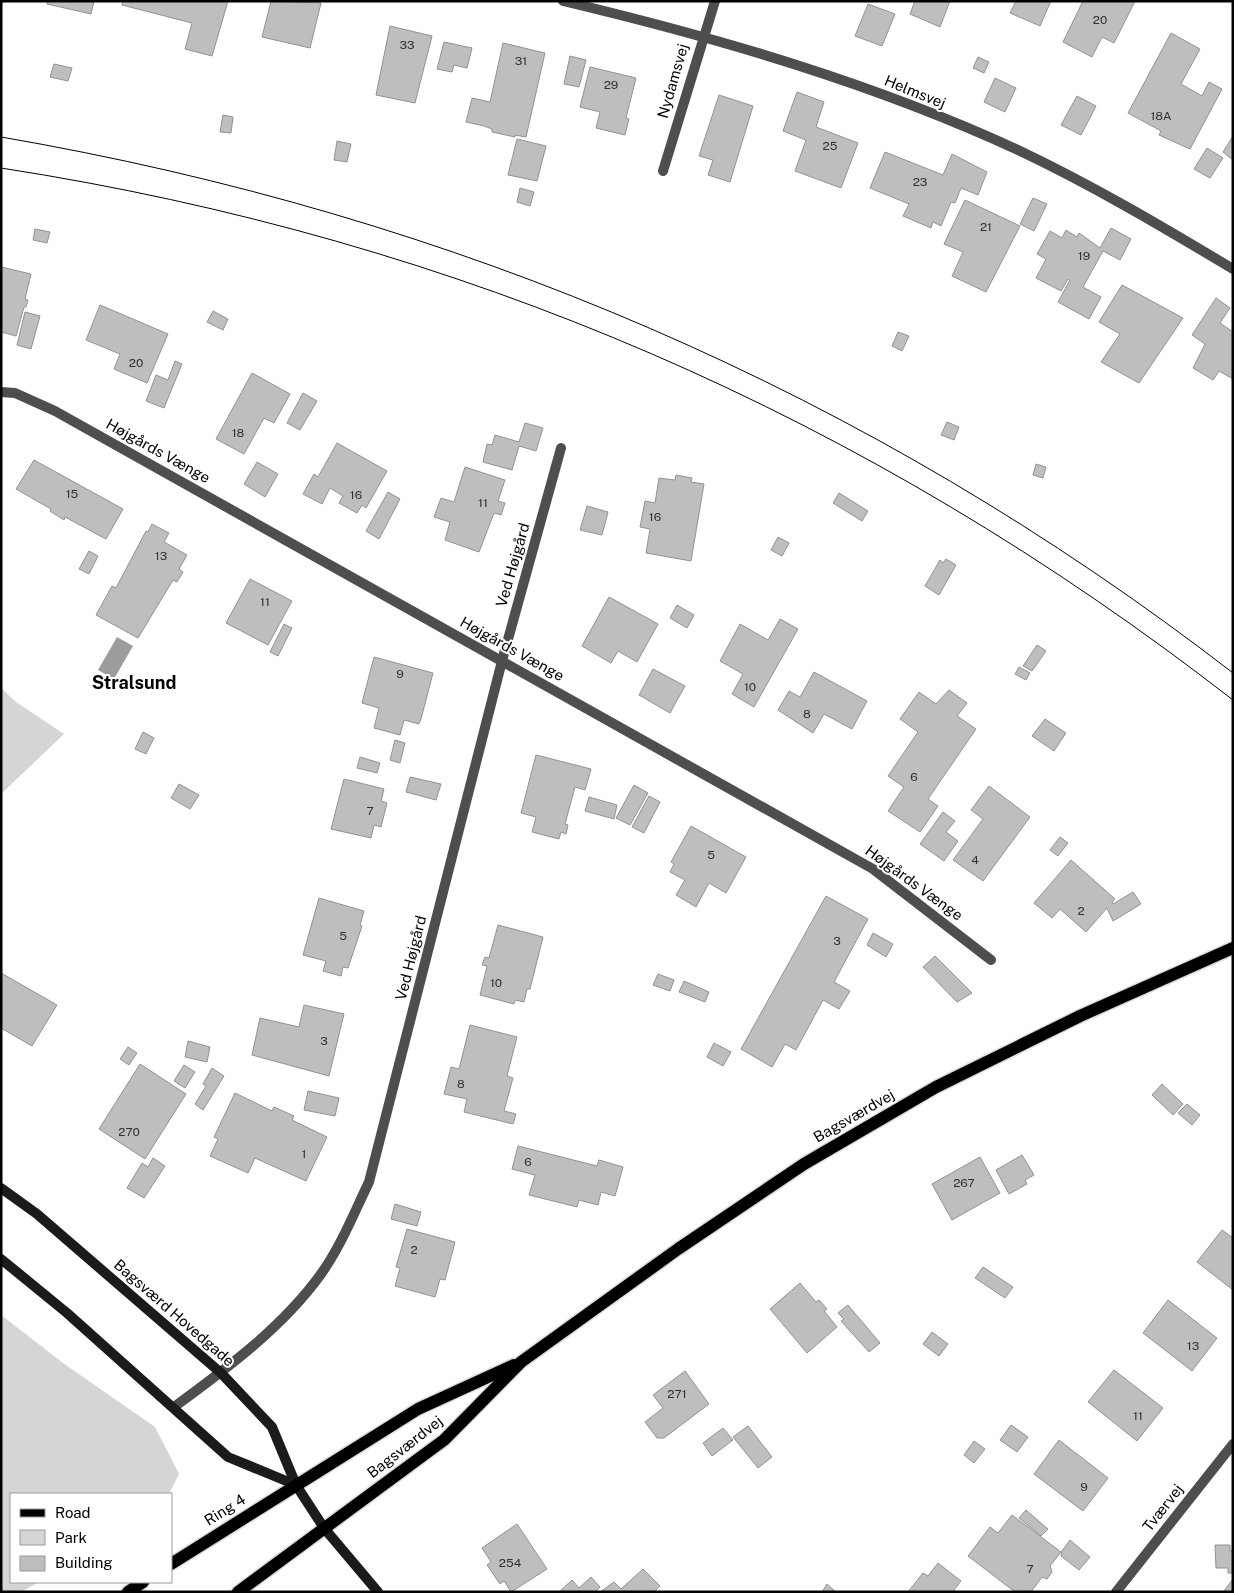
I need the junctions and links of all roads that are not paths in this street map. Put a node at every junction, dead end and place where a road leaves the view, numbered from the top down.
1 (562, 1) edge
2 (715, 1) edge
3 (702, 36) junction
4 (663, 171) dead end
5 (1233, 269) edge
6 (1, 392) edge
7 (561, 448) dead end
8 (502, 661) junction
9 (1233, 948) edge
10 (991, 960) dead end
11 (1, 1188) edge
12 (1, 1259) edge
13 (521, 1362) junction
14 (221, 1373) junction
15 (174, 1408) junction
16 (1233, 1444) edge
17 (296, 1485) junction
18 (324, 1528) junction
19 (172, 1563) edge
20 (142, 1583) edge
21 (128, 1592) edge
22 (238, 1592) edge
23 (378, 1592) edge
24 (1116, 1592) edge

1 - 3 street, Helmsvej
2 - 3 street, Nydamsvej
3 - 4 street, Nydamsvej
3 - 5 street, Helmsvej
6 - 8 street, Højgårds Vænge
7 - 8 street, Ved Højgård
8 - 10 street, Højgårds Vænge
8 - 14 street, Ved Højgård
9 - 13 main road, Bagsværdvej
11 - 14 street, Bagsværd Hovedgade
12 - 15 street
13 - 17 main road, Bagsværdvej
13 - 18 main road, Bagsværdvej
14 - 15 street, Ved Højgård
14 - 17 street, Bagsværd Hovedgade
15 - 17 street
16 - 24 street, Tværvej
17 - 18 street, Bagsværd Hovedgade
17 - 19 main road, Ring 4
18 - 22 main road
18 - 23 street, Bagsværd Hovedgade
20 - 21 main road

